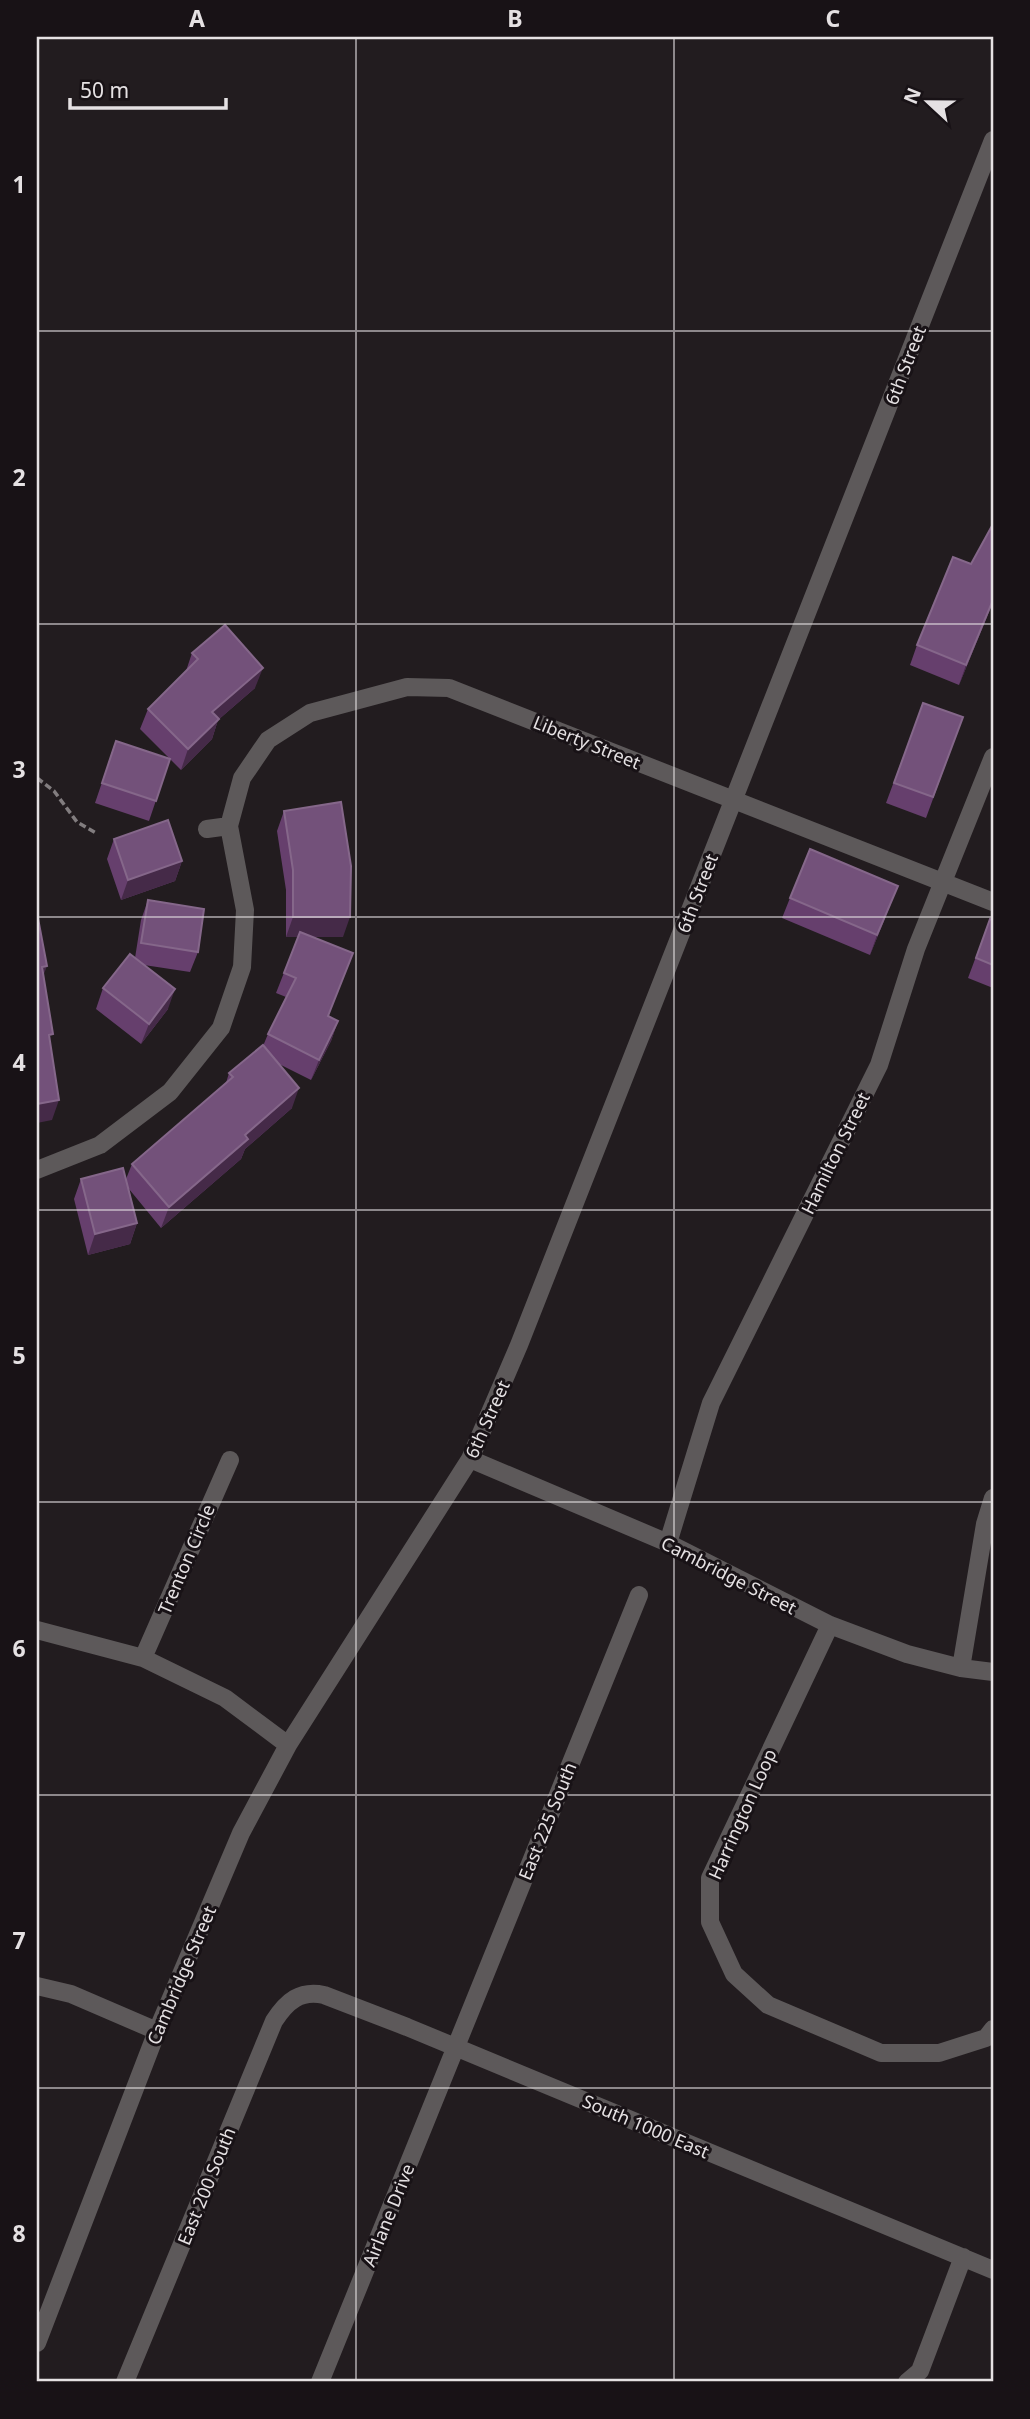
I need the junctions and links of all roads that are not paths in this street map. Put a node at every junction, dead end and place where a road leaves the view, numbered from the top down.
1 (993, 140) edge
2 (993, 757) edge
3 (734, 800) junction
4 (229, 826) junction
5 (207, 830) dead end
6 (943, 882) junction
7 (993, 902) edge
8 (37, 1170) edge
9 (470, 1459) junction
10 (230, 1460) dead end
11 (993, 1498) edge
12 (668, 1544) junction
13 (639, 1595) dead end
14 (830, 1625) junction
15 (364, 1627) joint
16 (37, 1630) edge
17 (143, 1658) junction
18 (961, 1668) junction
19 (993, 1672) edge
20 (288, 1745) junction
21 (37, 1986) edge
22 (298, 1997) joint
23 (993, 2029) edge
24 (157, 2031) junction
25 (456, 2047) junction
26 (963, 2258) junction
27 (993, 2270) edge
28 (44, 2306) edge
29 (37, 2343) edge
30 (125, 2382) edge
31 (320, 2382) edge
32 (907, 2382) edge

1 - 3 street, 6th Street
2 - 6 street, Hamilton Street
3 - 4 street, Liberty Street
3 - 6 street, Liberty Street
3 - 9 street, 6th Street
4 - 5 street
4 - 8 street, Liberty Street
6 - 7 street, Liberty Street
6 - 12 street, Hamilton Street
9 - 12 street, Cambridge Street
9 - 15 street, 6th Street
10 - 17 street, Trenton Circle
11 - 18 street
12 - 14 street, Cambridge Street
13 - 25 street, East 225 South
14 - 18 street, Cambridge Street
14 - 23 street, Harrington Loop
15 - 20 street, Cambridge Street
16 - 17 street
17 - 20 street
18 - 19 street, Cambridge Street
20 - 24 street, Cambridge Street
21 - 24 street
22 - 25 street, South 1000 East
22 - 30 street, East 200 South
24 - 28 street, Cambridge Street
25 - 26 street, South 1000 East
25 - 31 street, Airlane Drive
26 - 27 street, South 1000 East
26 - 32 street
28 - 29 street, Cambridge Street

